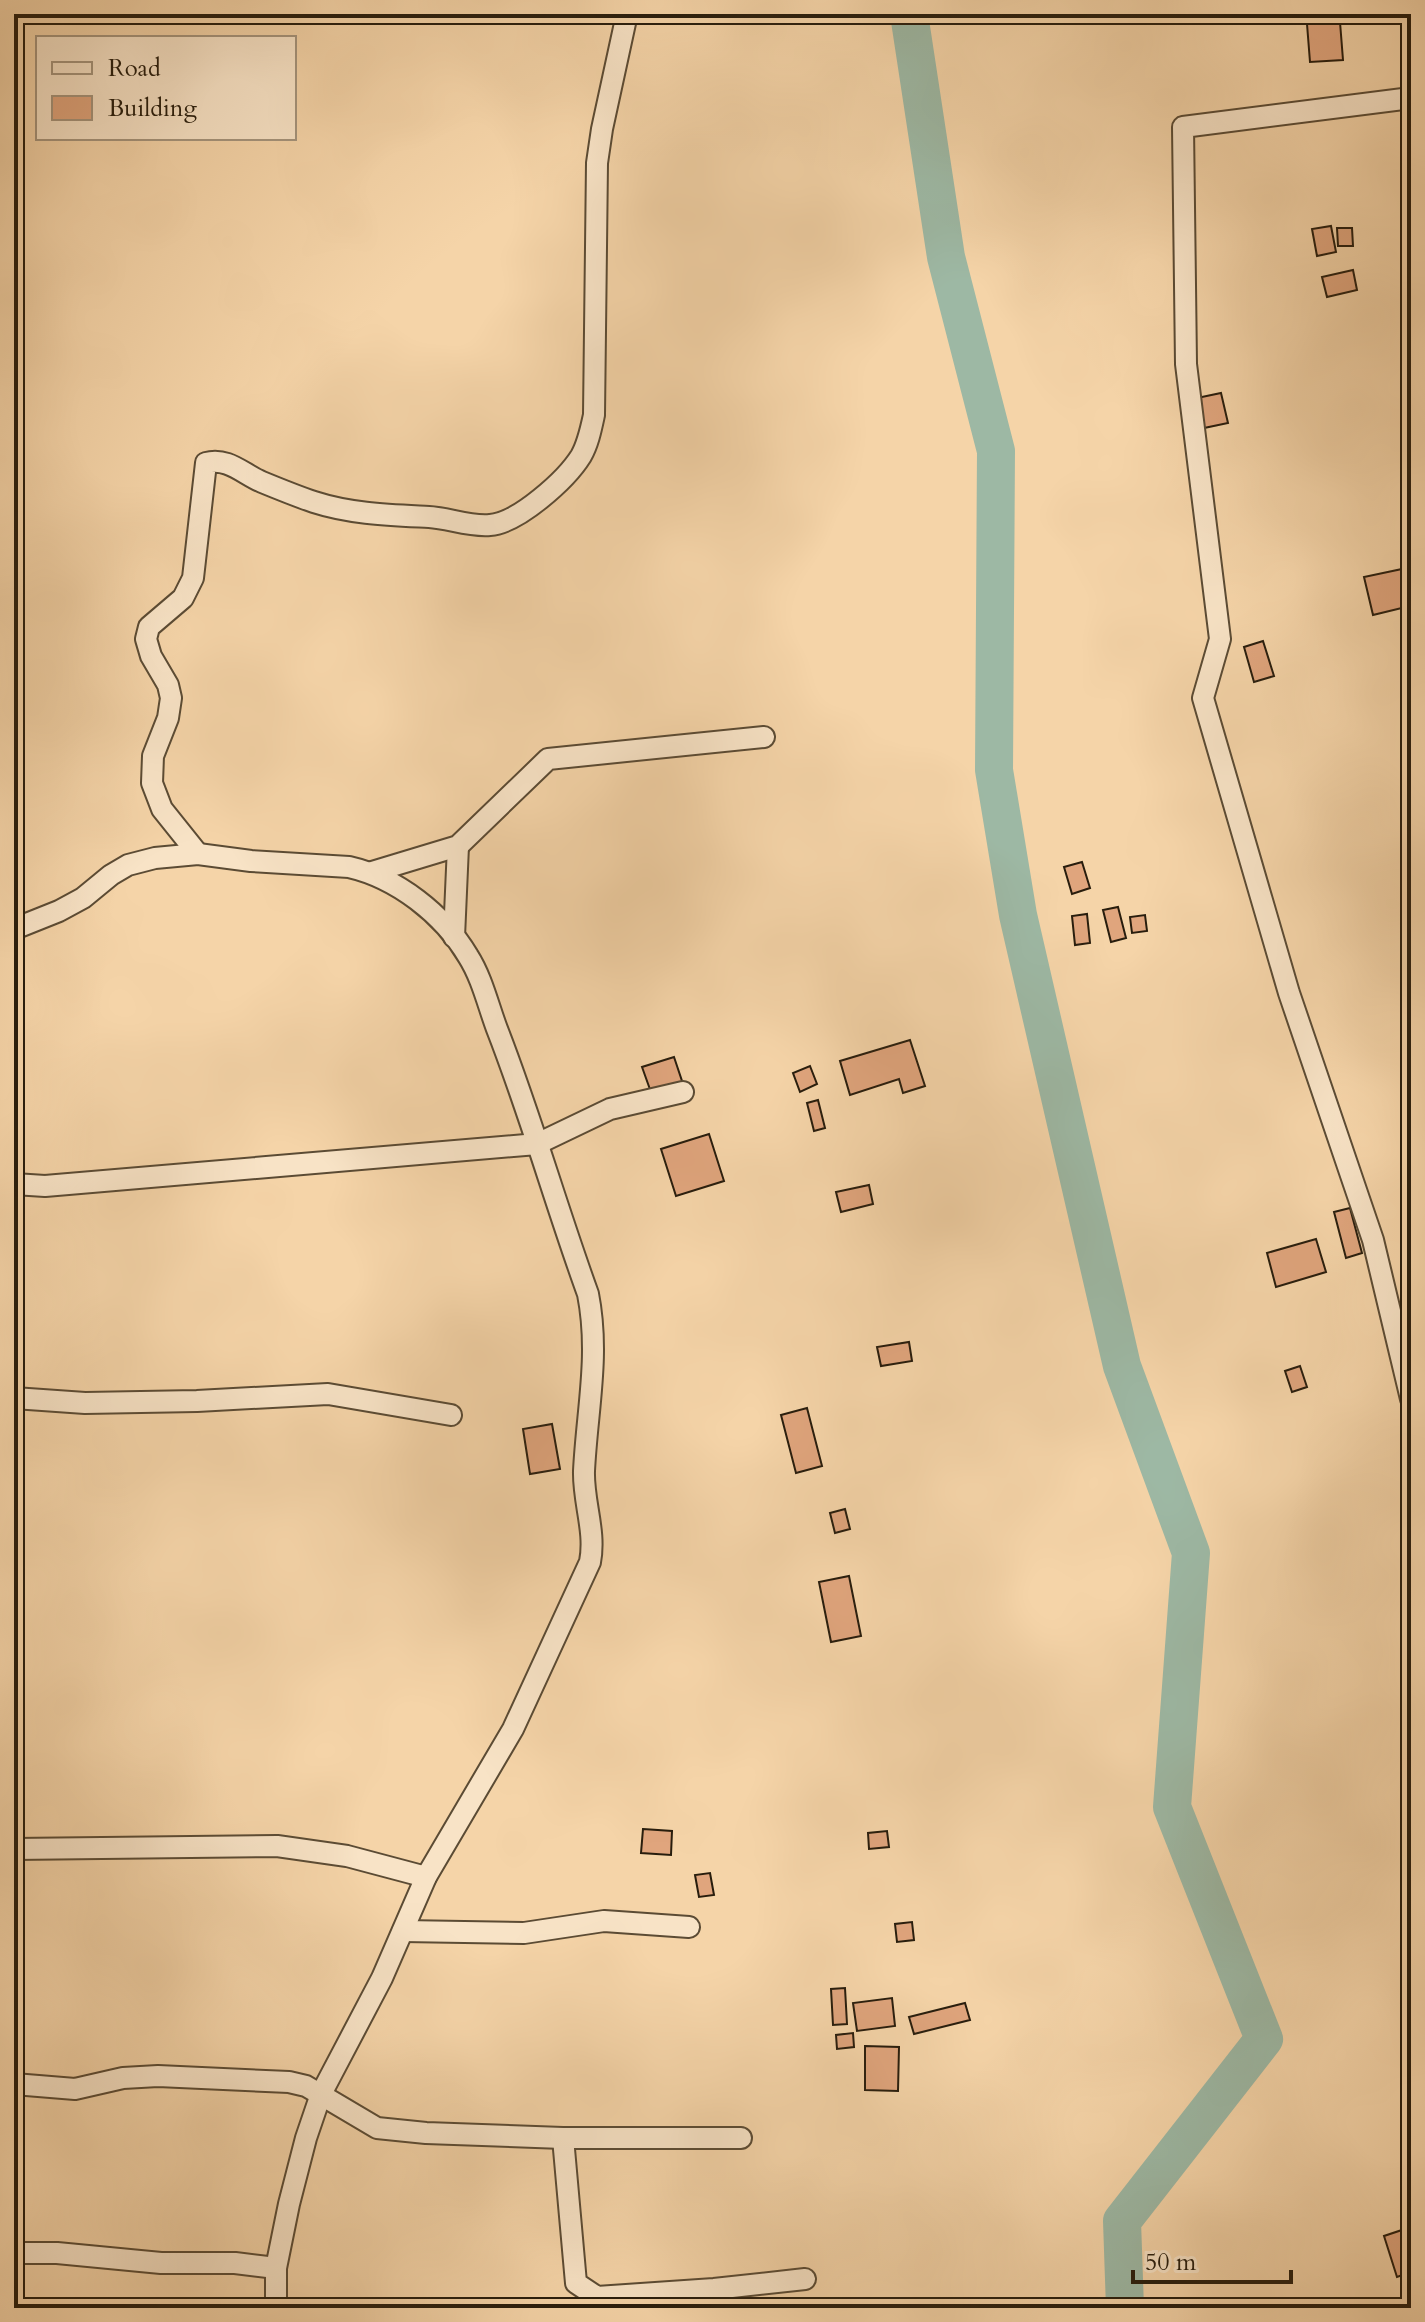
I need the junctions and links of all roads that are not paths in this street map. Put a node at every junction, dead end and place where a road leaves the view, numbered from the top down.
1 (627, 14) edge
2 (1411, 98) edge
3 (764, 737) dead end
4 (458, 846) junction
5 (198, 854) junction
6 (372, 872) junction
7 (14, 929) edge
8 (454, 937) junction
9 (683, 1092) dead end
10 (537, 1144) junction
11 (14, 1184) edge
12 (14, 1398) edge
13 (1411, 1399) edge
14 (451, 1415) dead end
15 (14, 1849) edge
16 (426, 1877) junction
17 (689, 1927) dead end
18 (403, 1931) junction
19 (14, 2084) edge
20 (321, 2094) junction
21 (563, 2138) junction
22 (741, 2138) dead end
23 (14, 2253) edge
24 (276, 2268) junction
25 (805, 2279) dead end
26 (276, 2308) edge

1 - 5 street
2 - 13 street
3 - 4 street
4 - 6 street
4 - 8 street
5 - 6 street
5 - 7 street
6 - 8 street
8 - 10 street
9 - 10 street
10 - 11 street
10 - 16 street
12 - 14 street
15 - 16 street
16 - 18 street
17 - 18 street
18 - 20 street
19 - 20 street
20 - 21 street
20 - 24 street
21 - 22 street
21 - 25 street
23 - 24 street
24 - 26 street

